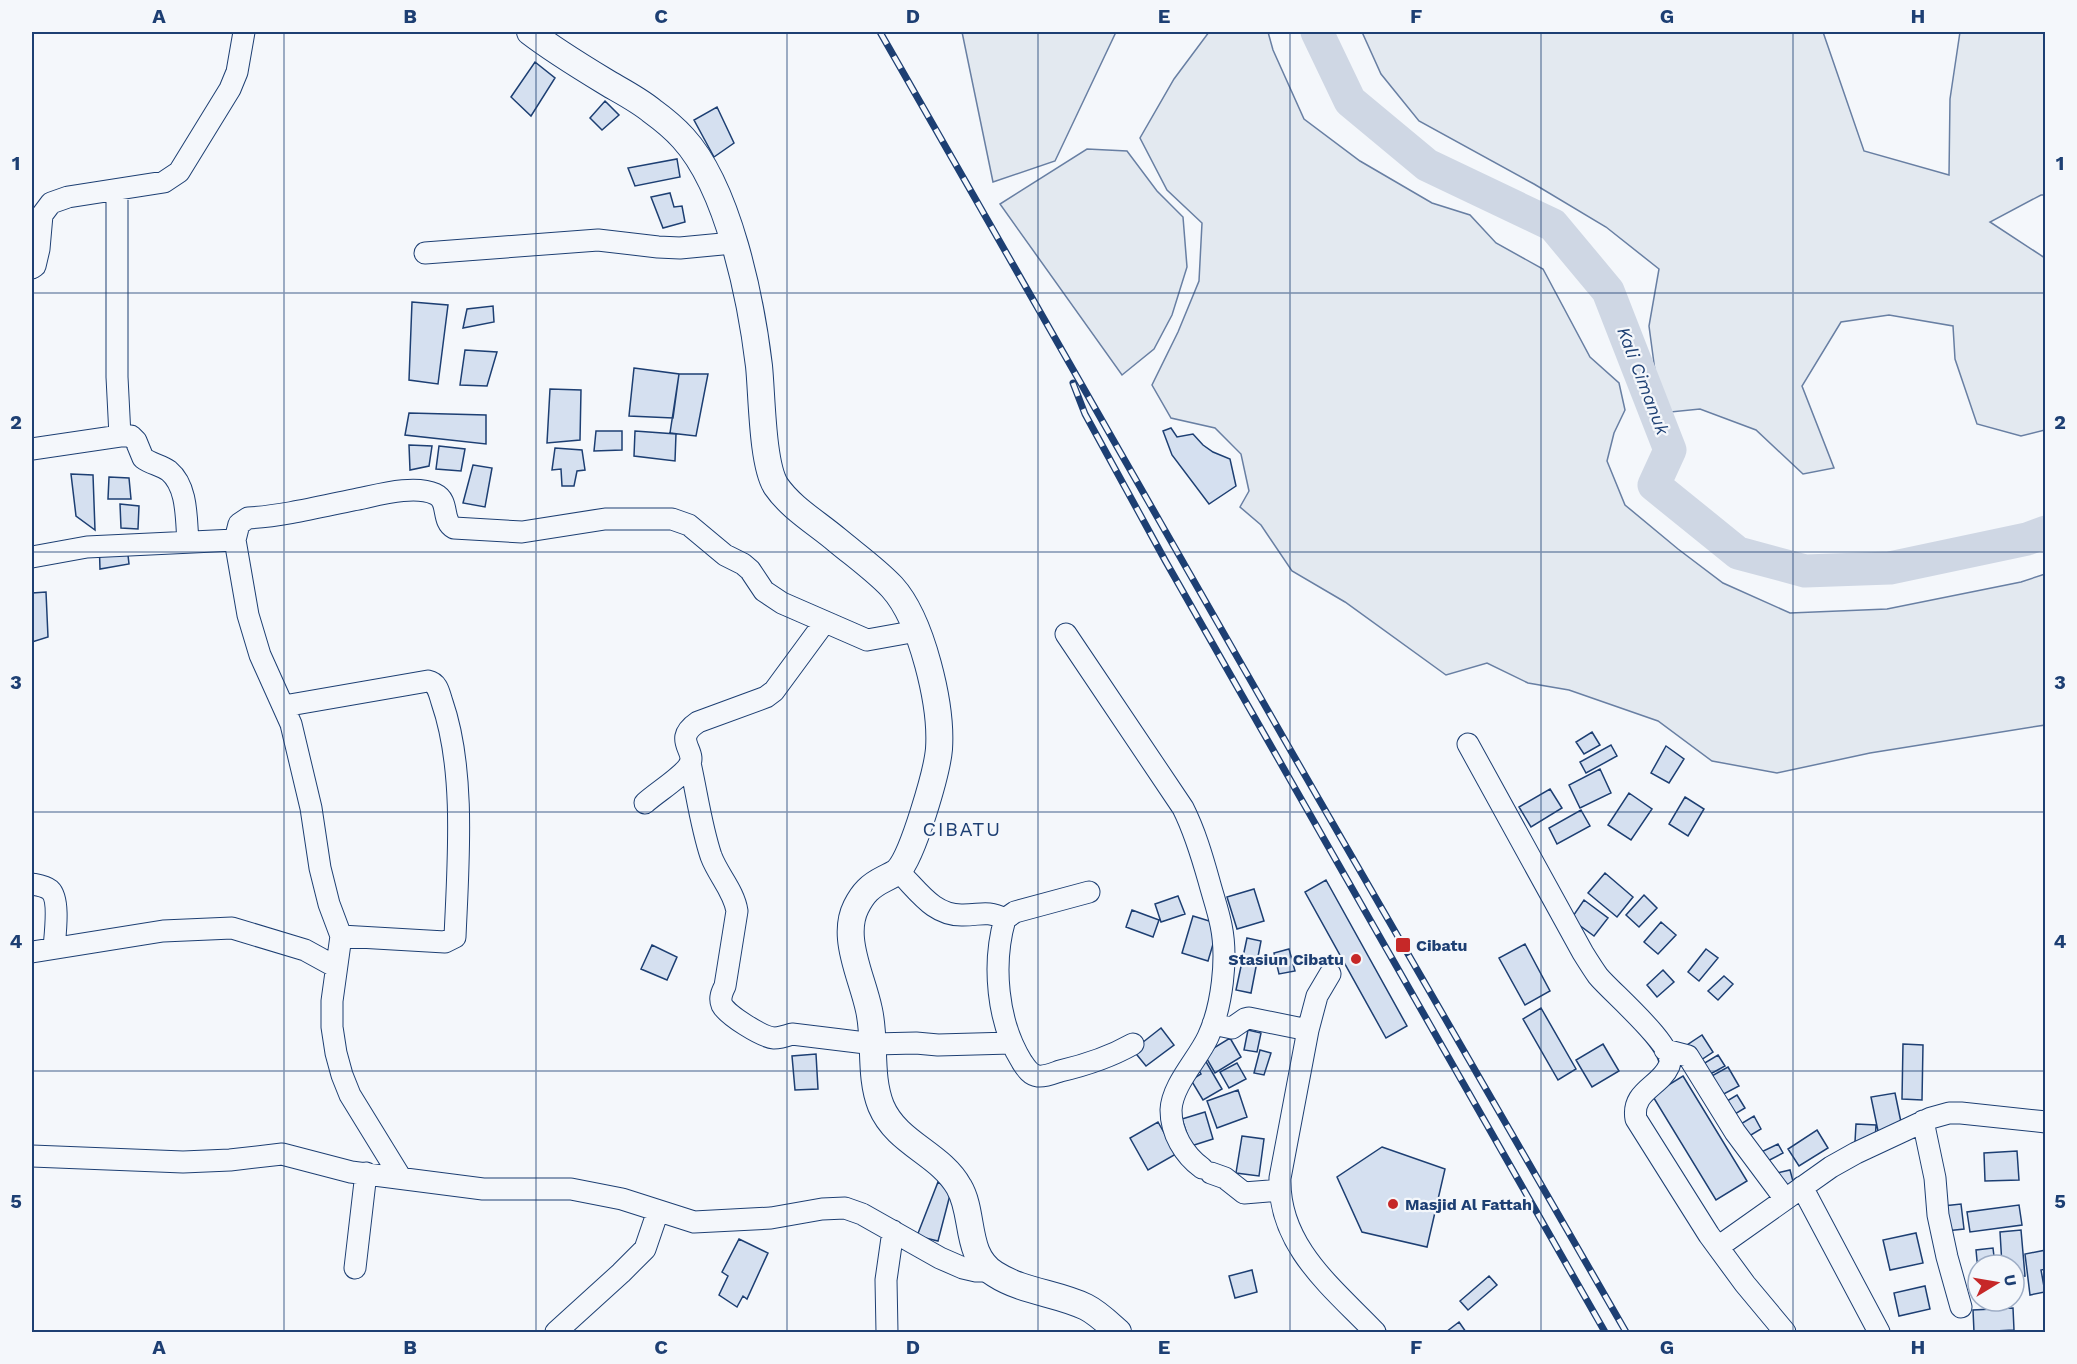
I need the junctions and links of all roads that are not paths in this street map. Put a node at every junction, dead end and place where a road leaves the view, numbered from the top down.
1 (244, 32) edge
2 (530, 32) edge
3 (117, 190) junction
4 (733, 243) junction
5 (424, 253) dead end
6 (32, 268) edge
7 (120, 436) junction
8 (32, 449) edge
9 (235, 540) junction
10 (188, 542) junction
11 (32, 557) edge
12 (824, 622) junction
13 (917, 631) junction
14 (1066, 634) dead end
15 (284, 706) junction
16 (1468, 744) dead end
17 (690, 763) junction
18 (645, 803) dead end
19 (898, 871) junction
20 (32, 884) edge
21 (1089, 892) dead end
22 (1005, 920) junction
23 (341, 936) junction
24 (54, 948) junction
25 (32, 952) edge
26 (336, 967) junction
27 (1330, 974) dead end
28 (1213, 1024) junction
29 (1308, 1030) junction
30 (1011, 1043) junction
31 (874, 1044) junction
32 (1133, 1044) dead end
33 (1665, 1050) junction
34 (1923, 1121) junction
35 (2046, 1122) edge
36 (32, 1156) edge
37 (366, 1173) junction
38 (400, 1178) junction
39 (1802, 1187) junction
40 (1280, 1190) junction
41 (1785, 1199) junction
42 (658, 1211) junction
43 (893, 1231) junction
44 (1718, 1247) junction
45 (355, 1268) dead end
46 (990, 1271) junction
47 (1961, 1307) dead end
48 (556, 1332) edge
49 (887, 1332) edge
50 (1118, 1332) edge
51 (1375, 1332) edge
52 (1785, 1332) edge
53 (1879, 1332) edge

1 - 3 street
2 - 4 main road
3 - 6 street
3 - 7 street
4 - 5 street
4 - 13 main road
7 - 8 street
7 - 10 street
9 - 10 street
9 - 12 street
9 - 15 street
10 - 11 street
12 - 13 street
12 - 17 street
13 - 19 main road
14 - 28 street
15 - 23 street
15 - 23 street
16 - 33 street
17 - 18 street
17 - 31 street
19 - 22 street
19 - 31 main road
20 - 24 street
21 - 22 street
22 - 30 street
23 - 26 street
24 - 25 street
24 - 26 street
26 - 38 street
27 - 29 street
28 - 29 street
28 - 40 street
29 - 40 street
30 - 31 street
30 - 32 street
31 - 46 main road
33 - 41 street
33 - 44 street
34 - 35 street
34 - 39 street
34 - 47 street
36 - 37 street
37 - 38 street
37 - 45 street
38 - 42 street
39 - 41 street
39 - 53 street
40 - 51 street
41 - 44 street
42 - 43 street
42 - 48 street
43 - 46 street
43 - 49 street
44 - 52 street
46 - 50 main road

